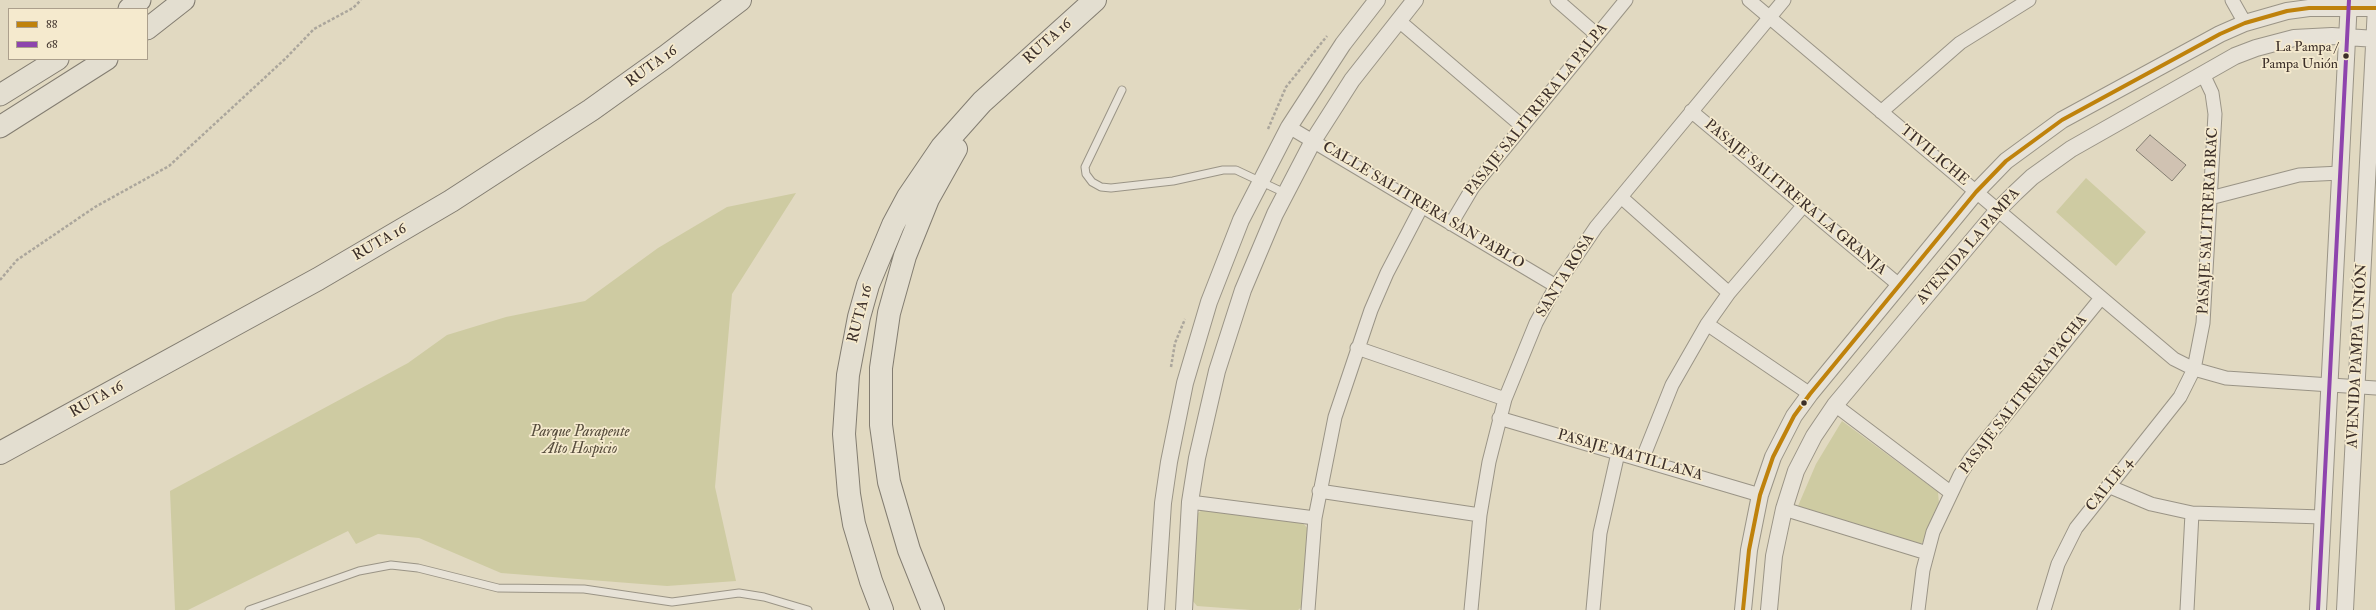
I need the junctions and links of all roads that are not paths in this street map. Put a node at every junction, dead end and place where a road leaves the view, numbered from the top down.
1 (140, 0) edge
2 (184, 0) edge
3 (740, 0) edge
4 (1095, 0) edge
5 (1377, 0) edge
6 (1414, 0) edge
7 (1557, 0) edge
8 (1626, 0) edge
9 (1749, 0) edge
10 (1784, 0) edge
11 (2029, 0) edge
12 (2232, 0) edge
13 (2349, 3) edge
14 (130, 8) edge
15 (2376, 8) edge
16 (1769, 16) junction
17 (1398, 20) junction
18 (2245, 23) junction
19 (148, 28) edge
20 (1597, 35) junction
21 (2348, 37) junction
22 (2375, 39) edge
23 (56, 60) edge
24 (105, 60) edge
25 (2203, 74) junction
26 (1004, 81) junction
27 (1122, 90) dead end
28 (0, 95) edge
29 (1692, 111) junction
30 (1881, 112) junction
31 (1522, 126) junction
32 (0, 127) edge
33 (1289, 127) junction
34 (1313, 141) junction
35 (2340, 173) junction
36 (1260, 181) junction
37 (1976, 192) junction
38 (1285, 193) junction
39 (1621, 196) junction
40 (2210, 198) junction
41 (1804, 205) junction
42 (1422, 206) junction
43 (1998, 210) junction
44 (1451, 224) junction
45 (1899, 285) junction
46 (1556, 286) junction
47 (1729, 293) junction
48 (2101, 298) junction
49 (1707, 324) junction
50 (1357, 348) junction
51 (2194, 369) junction
52 (2330, 385) junction
53 (2357, 386) junction
54 (2376, 388) edge
55 (1810, 394) junction
56 (1505, 399) junction
57 (1835, 405) junction
58 (1499, 418) junction
59 (0, 453) edge
60 (1618, 453) junction
61 (1642, 460) junction
62 (2108, 486) junction
63 (1319, 491) junction
64 (1950, 492) junction
65 (1760, 495) junction
66 (1190, 502) junction
67 (1784, 509) junction
68 (2192, 513) junction
69 (1480, 515) junction
70 (2323, 517) junction
71 (1315, 518) junction
72 (1927, 553) junction
73 (249, 610) edge
74 (808, 610) edge
75 (882, 610) edge
76 (933, 610) edge
77 (1156, 610) edge
78 (1184, 610) edge
79 (1308, 610) edge
80 (1471, 610) edge
81 (1593, 610) edge
82 (1743, 610) edge
83 (1768, 610) edge
84 (1918, 610) edge
85 (2044, 610) edge
86 (2187, 610) edge
87 (2318, 610) edge
88 (2345, 610) edge

1 - 14 main road
2 - 19 main road
3 - 59 highway, RUTA 16
4 - 26 highway, RUTA 16
5 - 33 street
6 - 17 street
7 - 20 street
8 - 20 street, PASAJE SALITRERA LA PALPA
9 - 16 street, TIVILICHE
10 - 16 street, SANTA ROSA
11 - 30 street
12 - 18 street
13 - 15 street, AVENIDA LA PAMPA
13 - 18 street, AVENIDA LA PAMPA
13 - 21 street, AVENIDA PAMPA UNIÓN
15 - 22 street, AVENIDA PAMPA UNIÓN
16 - 29 street, SANTA ROSA
16 - 30 street, TIVILICHE
17 - 31 street
17 - 34 street
18 - 37 street, AVENIDA LA PAMPA
20 - 31 street, PASAJE SALITRERA LA PALPA
21 - 22 street, AVENIDA LA PAMPA
21 - 25 street, AVENIDA LA PAMPA
21 - 35 street, AVENIDA PAMPA UNIÓN
22 - 53 street, AVENIDA PAMPA UNIÓN
23 - 28 main road
24 - 32 main road
25 - 40 street, PASAJE SALITRERA BRAC
25 - 43 street, AVENIDA LA PAMPA
26 - 75 highway, RUTA 16
26 - 76 highway
27 - 36 lane
29 - 39 street, SANTA ROSA
29 - 41 street, PASAJE SALITRERA LA GRANJA
30 - 37 street, TIVILICHE
31 - 44 street, PASAJE SALITRERA LA PALPA
33 - 34 street, CALLE SALITRERA SAN PABLO
33 - 36 street
34 - 38 street
34 - 42 street, CALLE SALITRERA SAN PABLO
35 - 40 street
35 - 52 street, AVENIDA PAMPA UNIÓN
36 - 38 lane
36 - 77 street
37 - 43 street, TIVILICHE
37 - 45 street, AVENIDA LA PAMPA
38 - 66 street
39 - 46 street, SANTA ROSA
39 - 47 street
40 - 51 street, PASAJE SALITRERA BRAC
41 - 45 street, PASAJE SALITRERA LA GRANJA
41 - 47 street
42 - 44 street, CALLE SALITRERA SAN PABLO
42 - 50 street
43 - 48 street, TIVILICHE
43 - 57 street, AVENIDA LA PAMPA
44 - 46 street, CALLE SALITRERA SAN PABLO
45 - 55 street, AVENIDA LA PAMPA
46 - 56 street, SANTA ROSA
47 - 49 street
48 - 51 street, TIVILICHE
48 - 64 street, PASAJE SALITRERA PACHA
49 - 55 street
49 - 61 street
50 - 56 street
50 - 63 street
51 - 52 street, TIVILICHE
51 - 62 street, CALLE 4
52 - 53 street, TIVILICHE
52 - 70 street, AVENIDA PAMPA UNIÓN
53 - 54 street, TIVILICHE
53 - 88 street, AVENIDA PAMPA UNIÓN
55 - 65 street, AVENIDA LA PAMPA
56 - 58 street, SANTA ROSA
57 - 64 street
57 - 67 street, AVENIDA LA PAMPA
58 - 60 street, PASAJE MATILLANA
58 - 69 street, SANTA ROSA
60 - 61 street, PASAJE MATILLANA
60 - 81 street
61 - 65 street, PASAJE MATILLANA
62 - 68 street
62 - 85 street, CALLE 4
63 - 69 street
63 - 71 street
64 - 72 street, PASAJE SALITRERA PACHA
65 - 82 street, AVENIDA LA PAMPA
66 - 71 street
66 - 78 street
67 - 72 street
67 - 83 street, AVENIDA LA PAMPA
68 - 70 street
68 - 86 street
69 - 80 street, SANTA ROSA
70 - 87 street, AVENIDA PAMPA UNIÓN
71 - 79 street
72 - 84 street, PASAJE SALITRERA PACHA
73 - 74 lane

